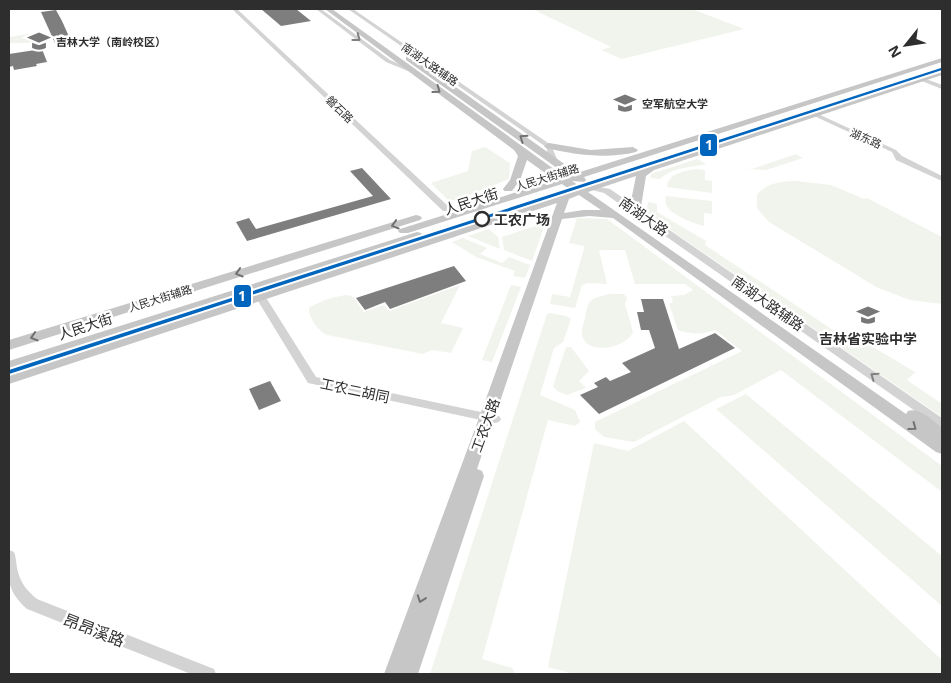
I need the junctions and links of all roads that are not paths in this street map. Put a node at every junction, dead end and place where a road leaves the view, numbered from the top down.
1 (234, 9) edge
2 (318, 9) edge
3 (328, 9) edge
4 (339, 9) edge
5 (350, 9) edge
6 (942, 54) edge
7 (942, 60) edge
8 (942, 65) edge
9 (410, 70) junction
10 (942, 72) edge
11 (921, 79) junction
12 (942, 87) edge
13 (814, 114) junction
14 (549, 146) junction
15 (518, 149) junction
16 (632, 150) junction
17 (553, 159) junction
18 (655, 166) junction
19 (942, 179) edge
20 (572, 184) junction
21 (508, 189) junction
22 (528, 208) junction
23 (446, 209) junction
24 (636, 211) junction
25 (562, 216) junction
26 (623, 220) junction
27 (260, 296) junction
28 (9, 345) edge
29 (9, 357) edge
30 (9, 366) edge
31 (9, 379) edge
32 (491, 419) junction
33 (942, 424) edge
34 (942, 436) edge
35 (942, 448) edge
36 (9, 556) edge
37 (209, 674) edge
38 (394, 674) edge
39 (408, 674) edge

1 - 23 street, 磐石路
2 -> 9 street, 南湖大路辅路
3 - 9 main road, 南湖大路
17 -> 4 main road, 南湖大路
5 - 14 street, 南湖大路辅路
6 - 16 main road, 人民大街辅路
7 - 20 main road, 人民大街
8 - 20 main road, 人民大街
9 -> 15 main road, 南湖大路
10 - 11 main road
11 - 12 street
11 - 13 main road
13 - 18 main road
13 - 19 street, 湖东路
14 - 16 main road
14 - 17 street
15 - 20 main road, 南湖大路
15 - 21 main road
16 - 20 main road, 人民大街辅路
17 - 20 main road, 南湖大路
18 - 20 main road
18 - 24 main road
20 - 21 main road, 人民大街辅路
20 - 22 main road
20 - 24 street, 南湖大路辅路
20 - 25 main road, 工农大路
20 - 26 main road, 南湖大路
20 - 29 main road, 人民大街
20 - 30 main road, 人民大街
20 - 34 main road, 南湖大路
21 - 23 main road, 人民大街辅路
22 - 25 main road
22 - 27 main road
23 -> 28 main road, 人民大街辅路
33 -> 24 street, 南湖大路辅路
25 - 26 main road
25 - 32 main road, 工农大路
26 -> 35 main road, 南湖大路
27 - 31 main road
27 - 32 street, 工农二胡同
32 -> 38 main road, 工农大路
32 - 39 main road, 工农大路
36 - 37 street, 昂昂溪路

